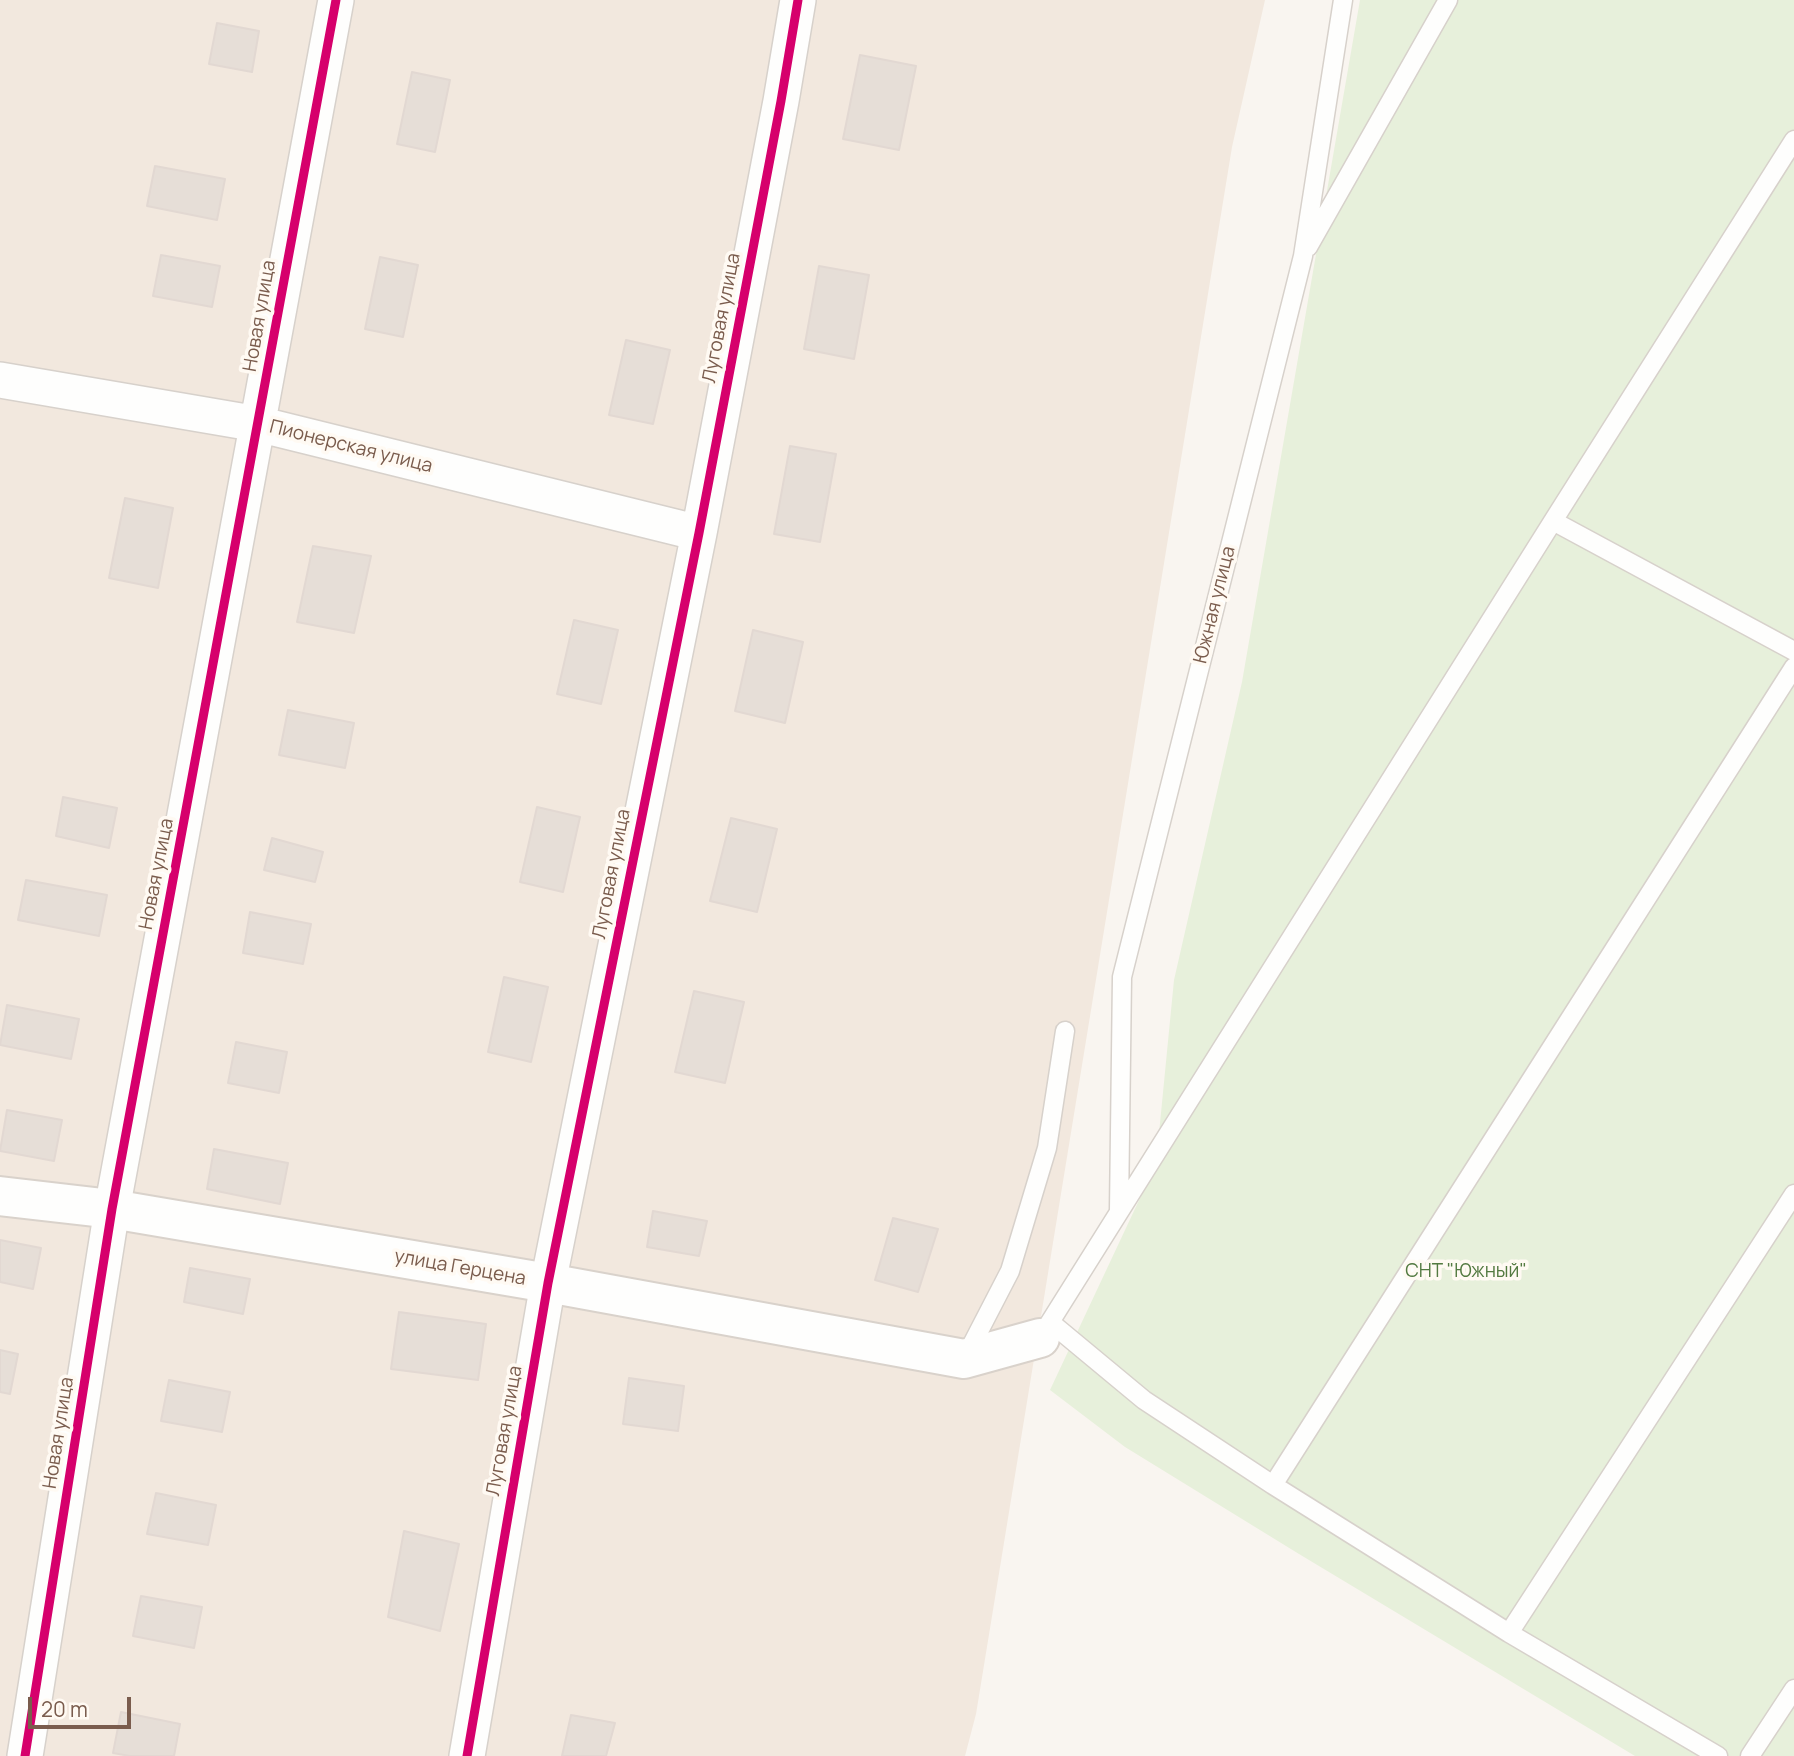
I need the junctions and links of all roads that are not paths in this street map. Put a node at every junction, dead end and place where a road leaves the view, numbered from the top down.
1 (336, 0) edge
2 (798, 0) edge
3 (1343, 0) edge
4 (1448, 0) edge
5 (1794, 140) edge
6 (1303, 256) junction
7 (0, 380) edge
8 (258, 424) junction
9 (1553, 521) junction
10 (699, 533) junction
11 (1794, 652) edge
12 (1794, 667) edge
13 (1065, 1031) dead end
14 (1794, 1194) edge
15 (0, 1196) edge
16 (112, 1209) junction
17 (1119, 1212) junction
18 (548, 1283) junction
19 (1045, 1330) junction
20 (964, 1359) junction
21 (1273, 1485) junction
22 (1509, 1633) junction
23 (1794, 1689) edge
24 (25, 1756) edge
25 (467, 1756) edge
26 (1718, 1756) edge
27 (1750, 1756) edge

1 - 8 street, Новая улица
2 - 10 street, Луговая улица
3 - 6 lane, Южная улица
4 - 6 lane
5 - 9 lane
6 - 17 lane, Южная улица
7 - 8 street, Пионерская улица
8 - 10 street, Пионерская улица
8 - 16 street, Новая улица
9 - 11 lane
9 - 17 lane
10 - 18 street, Луговая улица
12 - 21 lane
13 - 20 lane
14 - 22 lane
15 - 16 street, улица Герцена
16 - 18 street, улица Герцена
16 - 24 street, Новая улица
17 - 19 lane
18 - 20 street, улица Герцена
18 - 25 street, Луговая улица
19 - 20 street, улица Герцена
19 - 21 lane
21 - 22 lane
22 - 26 lane
23 - 27 lane

